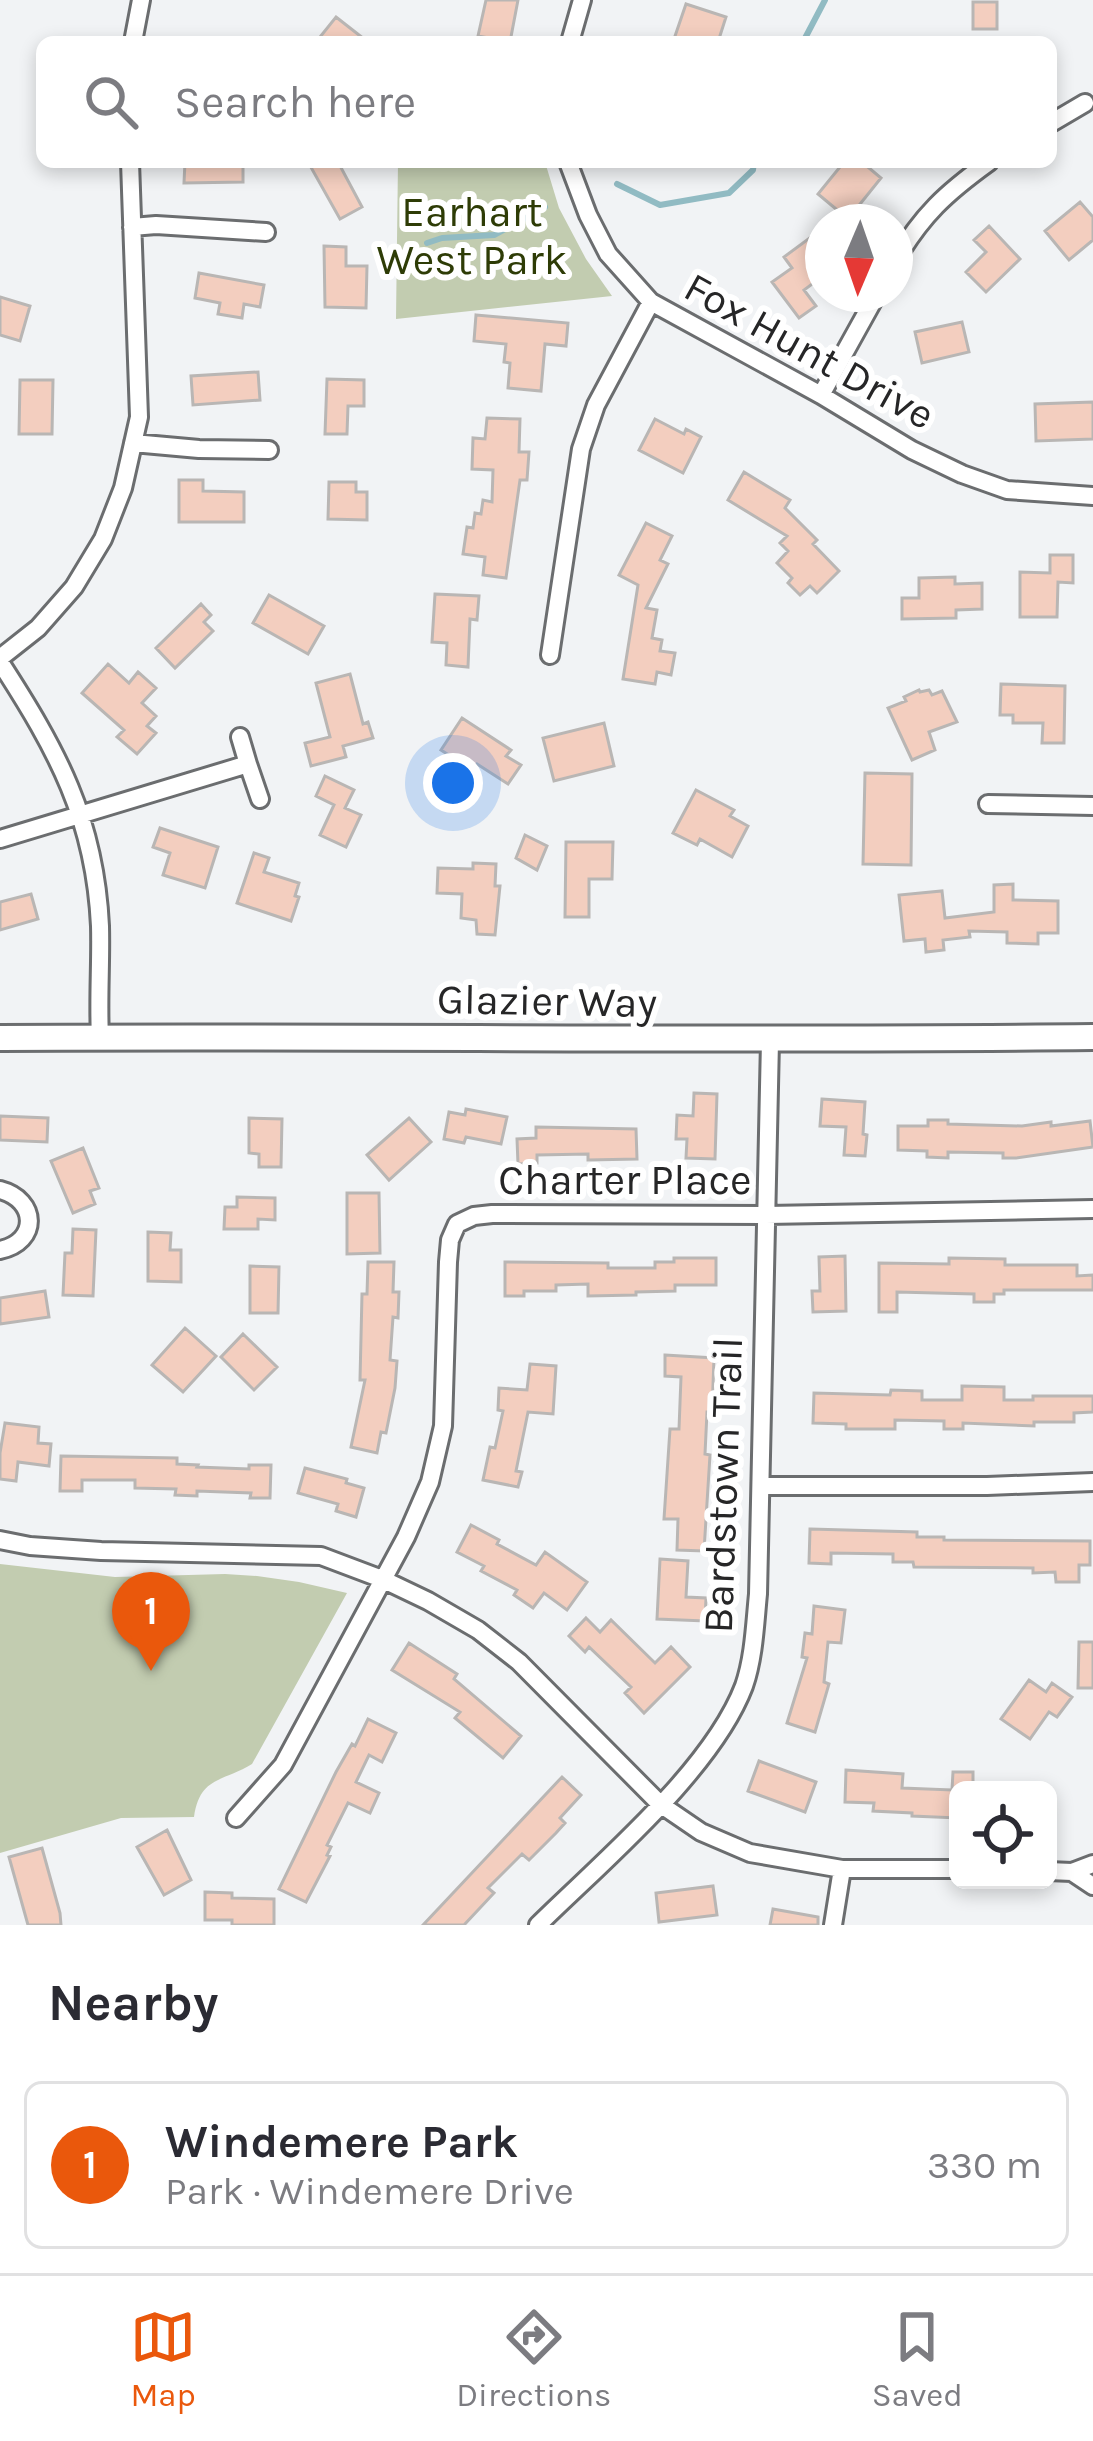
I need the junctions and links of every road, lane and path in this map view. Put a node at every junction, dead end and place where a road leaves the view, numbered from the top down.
1 (141, 0) edge
2 (582, 0) edge
3 (135, 36) edge
4 (571, 36) edge
5 (1085, 103) dead end
6 (1057, 119) edge
7 (130, 168) edge
8 (570, 168) edge
9 (981, 168) edge
10 (132, 227) junction
11 (913, 231) edge
12 (266, 232) dead end
13 (651, 302) junction
14 (867, 312) edge
15 (821, 394) junction
16 (133, 443) junction
17 (269, 450) dead end
18 (1093, 496) edge
19 (550, 655) dead end
20 (0, 660) edge
21 (240, 737) dead end
22 (248, 764) junction
23 (260, 800) dead end
24 (988, 804) dead end
25 (1093, 806) edge
26 (82, 813) junction
27 (0, 839) edge
28 (1093, 1036) edge
29 (100, 1037) junction
30 (0, 1038) edge
31 (770, 1040) junction
32 (0, 1190) edge
33 (1093, 1209) edge
34 (767, 1215) junction
35 (0, 1250) edge
36 (1093, 1482) edge
37 (760, 1486) junction
38 (0, 1540) edge
39 (382, 1579) junction
40 (660, 1804) junction
41 (236, 1817) dead end
42 (1093, 1864) edge
43 (842, 1869) junction
44 (949, 1869) edge
45 (1057, 1871) edge
46 (1072, 1872) junction
47 (1093, 1886) edge
48 (538, 1925) edge
49 (833, 1925) edge

1 - 3 street
2 - 4 street
5 - 6 street
7 - 10 street
8 - 13 street, Fox Hunt Drive
9 - 11 street
10 - 12 street
10 - 16 street
13 - 15 street, Fox Hunt Drive
13 - 19 street
14 - 15 street
15 - 18 street, Fox Hunt Drive
16 - 17 street
16 - 20 street
20 - 26 street
21 - 22 street
22 - 23 street
22 - 26 street
24 - 25 street
26 - 27 street
26 - 29 street
28 - 31 street, Glazier Way
29 - 30 street, Glazier Way
29 - 31 street, Glazier Way
31 - 34 street, Bardstown Trail
32 - 35 street
33 - 34 street, Charter Place
34 - 37 street, Bardstown Trail
34 - 39 street, Charter Place
36 - 37 street
37 - 40 street, Bardstown Trail
38 - 39 street
39 - 40 street
39 - 41 street
40 - 43 street
40 - 48 street, Bardstown Trail
42 - 46 street
43 - 44 street
43 - 49 street
45 - 46 street
46 - 47 street

